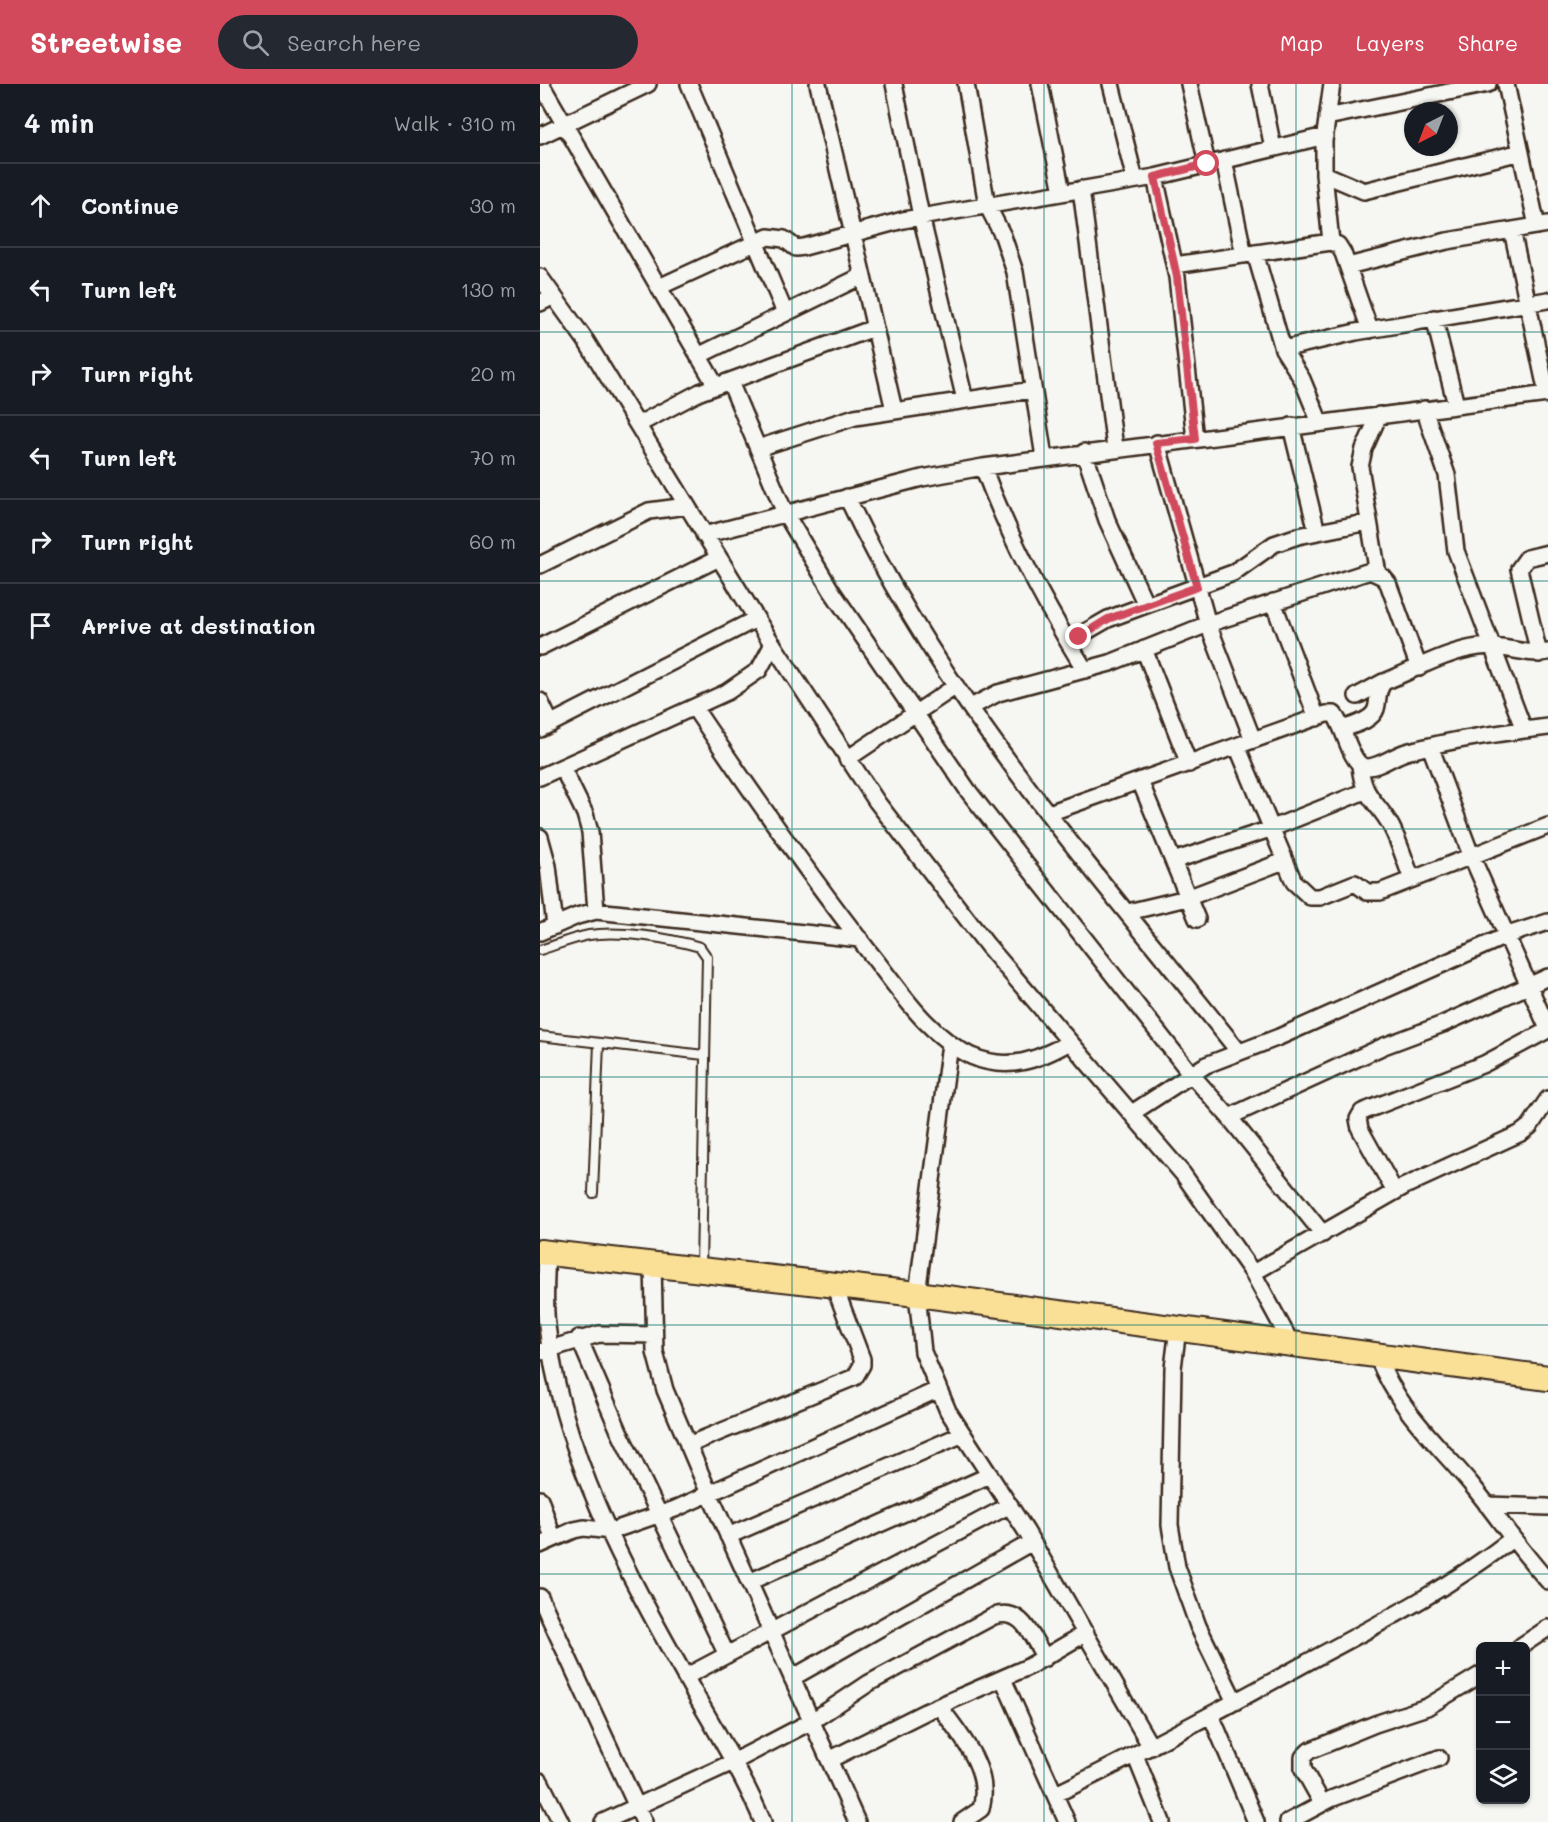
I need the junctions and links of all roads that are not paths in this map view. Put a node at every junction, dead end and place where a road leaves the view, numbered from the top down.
1 (541, 84) edge
2 (648, 84) edge
3 (689, 84) edge
4 (818, 84) edge
5 (894, 84) edge
6 (966, 84) edge
7 (1040, 84) edge
8 (1112, 84) edge
9 (1189, 84) edge
10 (1260, 84) edge
11 (1332, 84) edge
12 (1488, 84) edge
13 (1506, 84) edge
14 (1327, 117) junction
15 (562, 124) junction
16 (540, 136) edge
17 (1325, 136) junction
18 (1273, 148) junction
19 (1521, 152) junction
20 (1224, 160) junction
21 (1207, 164) junction
22 (1324, 174) junction
23 (1155, 177) junction
24 (1135, 180) junction
25 (1082, 189) junction
26 (1062, 192) junction
27 (987, 205) junction
28 (921, 216) junction
29 (1542, 225) edge
30 (1512, 230) junction
31 (852, 236) junction
32 (756, 241) junction
33 (1331, 242) junction
34 (1250, 254) junction
35 (1176, 265) junction
36 (1348, 266) junction
37 (540, 276) edge
38 (862, 276) junction
39 (659, 287) junction
40 (547, 299) edge
41 (1548, 300) edge
42 (1527, 302) junction
43 (785, 313) junction
44 (1434, 318) junction
45 (874, 328) junction
46 (1370, 330) junction
47 (1283, 349) junction
48 (698, 356) junction
49 (723, 384) junction
50 (1032, 390) junction
51 (1547, 394) edge
52 (965, 400) junction
53 (1456, 405) junction
54 (1424, 409) junction
55 (894, 410) junction
56 (1379, 415) junction
57 (1320, 423) junction
58 (639, 424) junction
59 (1291, 426) junction
60 (1195, 439) junction
61 (1156, 443) junction
62 (758, 448) junction
63 (1115, 448) junction
64 (1084, 452) junction
65 (1044, 457) junction
66 (983, 467) junction
67 (847, 497) junction
68 (687, 506) junction
69 (785, 513) junction
70 (1369, 522) junction
71 (1317, 532) junction
72 (704, 535) junction
73 (1548, 553) edge
74 (719, 558) junction
75 (540, 565) edge
76 (1378, 574) junction
77 (1197, 587) junction
78 (1274, 602) junction
79 (1146, 605) junction
80 (756, 619) junction
81 (1208, 624) junction
82 (1068, 642) junction
83 (773, 644) junction
84 (1493, 646) junction
85 (540, 647) edge
86 (1144, 649) junction
87 (1543, 653) edge
88 (1419, 668) junction
89 (1085, 670) junction
90 (1384, 682) junction
91 (956, 686) junction
92 (1357, 696) dead end
93 (540, 701) edge
94 (971, 707) junction
95 (695, 708) junction
96 (913, 713) junction
97 (1317, 718) junction
98 (545, 726) edge
99 (1548, 727) edge
100 (1342, 729) junction
101 (1524, 730) junction
102 (1253, 740) junction
103 (1237, 746) junction
104 (1430, 746) junction
105 (847, 759) junction
106 (1189, 764) junction
107 (1360, 765) junction
108 (562, 767) junction
109 (540, 777) edge
110 (1140, 781) junction
111 (1365, 791) junction
112 (1049, 813) junction
113 (1548, 826) edge
114 (1270, 829) junction
115 (540, 837) edge
116 (1471, 855) junction
117 (1173, 861) junction
118 (1284, 861) junction
119 (1412, 879) junction
120 (1188, 898) junction
121 (597, 912) junction
122 (1128, 912) junction
123 (1197, 919) dead end
124 (1548, 922) edge
125 (555, 926) junction
126 (540, 932) edge
127 (1508, 935) junction
128 (860, 939) junction
129 (540, 950) edge
130 (1548, 977) edge
131 (1530, 985) junction
132 (1548, 1029) edge
133 (540, 1036) edge
134 (599, 1042) junction
135 (1070, 1042) junction
136 (950, 1044) junction
137 (1239, 1052) junction
138 (704, 1055) junction
139 (1191, 1074) junction
140 (1548, 1099) edge
141 (1132, 1113) junction
142 (1229, 1117) junction
143 (1395, 1192) junction
144 (593, 1193) dead end
145 (1323, 1234) junction
146 (544, 1252) edge
147 (653, 1264) junction
148 (701, 1269) junction
149 (1253, 1273) junction
150 (834, 1285) junction
151 (917, 1294) junction
152 (1178, 1328) junction
153 (654, 1335) junction
154 (579, 1338) junction
155 (1291, 1343) junction
156 (545, 1350) edge
157 (1377, 1356) junction
158 (1548, 1378) edge
159 (937, 1390) junction
160 (963, 1434) junction
161 (688, 1445) junction
162 (990, 1475) junction
163 (709, 1495) junction
164 (540, 1499) edge
165 (1010, 1505) junction
166 (1487, 1505) junction
167 (1545, 1509) edge
168 (659, 1515) junction
169 (611, 1531) junction
170 (728, 1536) junction
171 (1512, 1539) junction
172 (547, 1541) edge
173 (1032, 1542) junction
174 (1548, 1581) edge
175 (749, 1582) junction
176 (540, 1597) edge
177 (1548, 1628) edge
178 (771, 1632) junction
179 (1086, 1633) junction
180 (1528, 1642) edge
181 (727, 1655) junction
182 (1045, 1658) junction
183 (685, 1677) junction
184 (1476, 1677) edge
185 (792, 1678) junction
186 (1003, 1679) junction
187 (1235, 1702) junction
188 (939, 1706) junction
189 (1210, 1715) junction
190 (812, 1721) junction
191 (1151, 1747) junction
192 (1135, 1755) junction
193 (1438, 1758) dead end
194 (829, 1760) junction
195 (733, 1762) junction
196 (540, 1781) edge
197 (1056, 1794) junction
198 (1322, 1803) junction
199 (636, 1806) junction
200 (561, 1822) edge
201 (603, 1822) edge
202 (644, 1822) edge
203 (763, 1822) edge
204 (857, 1822) edge
205 (962, 1822) edge
206 (1068, 1822) edge
207 (1162, 1822) edge
208 (1256, 1822) edge
209 (1288, 1822) edge

1 - 15 street
2 - 15 street
3 - 32 street
4 - 31 street
5 - 28 street
6 - 27 street
7 - 26 street
8 - 24 street
9 - 21 street
10 - 18 street
11 - 14 street
12 - 14 street
13 - 19 street
14 - 17 street
15 - 16 street
15 - 39 street
17 - 18 street
17 - 22 street
18 - 20 street
19 - 22 street
19 - 29 street
20 - 21 street
20 - 34 street
21 - 23 street
22 - 33 street
23 - 24 street
23 - 35 street
24 - 25 street
25 - 26 street
25 - 63 street
26 - 27 street
27 - 28 street
27 - 50 street
28 - 31 street
28 - 52 street
29 - 30 street
30 - 36 street
30 - 42 street
31 - 32 street
31 - 38 street
32 - 39 street
32 - 43 street
33 - 34 street
33 - 36 street
34 - 35 street
34 - 47 street
35 - 60 street
36 - 46 street
37 - 40 street
38 - 43 street
38 - 45 street
39 - 48 street
40 - 58 street
41 - 42 street
42 - 44 street
42 - 51 street
43 - 48 street
44 - 46 street
44 - 53 street
45 - 49 street
45 - 55 street
46 - 47 street
47 - 57 street
48 - 49 street
49 - 58 street
49 - 62 street
50 - 52 street
50 - 65 street
51 - 53 street
52 - 55 street
53 - 54 street
54 - 56 street
54 - 84 street
55 - 62 street
56 - 57 street
56 - 70 street
57 - 59 street
58 - 68 street
59 - 60 street
59 - 71 street
60 - 61 street
61 - 63 street
61 - 77 street
62 - 69 street
63 - 64 street
64 - 65 street
64 - 79 street
65 - 66 street
66 - 67 street
66 - 82 street
67 - 69 street
67 - 91 street
68 - 72 street
68 - 75 street
69 - 72 street
69 - 96 street
70 - 71 street
70 - 76 street
71 - 77 street
72 - 74 street
73 - 87 street
74 - 80 street
74 - 85 street
76 - 78 street
76 - 88 street
77 - 79 street
77 - 81 street
78 - 81 street
78 - 97 street
79 - 82 street
80 - 83 street
80 - 98 street
81 - 86 street
81 - 102 street
82 - 89 street
83 - 95 street
83 - 105 street
84 - 87 street
84 - 88 street
84 - 101 street
86 - 89 street
86 - 106 street
88 - 90 street
89 - 94 street
90 - 92 street
90 - 100 street
91 - 94 street
91 - 96 street
93 - 98 street
94 - 112 street
95 - 108 street
95 - 128 street
96 - 105 street
96 - 139 street
97 - 100 street
97 - 102 street
99 - 101 street
100 - 107 street
101 - 104 street
102 - 103 street
103 - 106 street
103 - 114 street
104 - 107 street
104 - 116 street
105 - 135 street
106 - 110 street
107 - 111 street
108 - 109 street
108 - 121 street
110 - 112 street
110 - 117 street
111 - 114 street
111 - 119 street
112 - 122 street
113 - 116 street
114 - 117 street
114 - 118 street
115 - 125 street
116 - 119 street
116 - 127 street
117 - 120 street
118 - 119 street
118 - 120 street
120 - 122 street
120 - 123 street
121 - 125 street
121 - 128 street
122 - 137 street
124 - 127 street
125 - 126 street
127 - 131 street
127 - 137 street
128 - 136 street
129 - 138 lane
130 - 131 street
131 - 132 street
131 - 142 street
132 - 143 street
133 - 134 lane
134 - 138 lane
134 - 144 lane
135 - 136 street
135 - 141 street
136 - 151 street
137 - 139 street
138 - 148 lane
139 - 141 street
139 - 142 street
140 - 143 street
141 - 149 street
142 - 145 street
143 - 145 street
145 - 149 street
146 - 147 highway
146 - 156 street
147 - 148 highway
147 - 153 street
148 - 150 highway
149 - 155 street
150 - 151 highway
150 - 161 street
151 - 152 highway
151 - 159 street
152 - 155 highway
152 - 187 street
153 - 154 street
153 - 161 street
154 - 156 street
154 - 168 street
155 - 157 highway
156 - 169 street
157 - 158 highway
157 - 166 street
159 - 160 street
159 - 163 street
160 - 162 street
160 - 170 street
161 - 163 street
162 - 165 street
162 - 175 street
163 - 168 street
163 - 170 street
164 - 172 street
165 - 173 street
165 - 178 street
166 - 167 street
166 - 171 street
168 - 169 street
168 - 181 street
169 - 172 street
169 - 183 street
170 - 175 street
171 - 174 street
171 - 187 street
173 - 179 street
173 - 185 street
175 - 178 street
176 - 199 street
177 - 180 street
178 - 181 street
178 - 185 street
179 - 182 street
179 - 191 street
181 - 183 street
182 - 186 street
182 - 190 street
183 - 195 street
184 - 198 street
185 - 190 street
186 - 188 street
186 - 197 street
187 - 189 street
188 - 194 street
188 - 205 street
189 - 191 street
189 - 208 street
190 - 194 street
190 - 195 street
191 - 192 street
192 - 197 street
192 - 207 street
193 - 198 street
194 - 204 street
195 - 199 street
195 - 203 street
196 - 200 street
197 - 206 street
198 - 209 street
199 - 201 street
199 - 202 street

